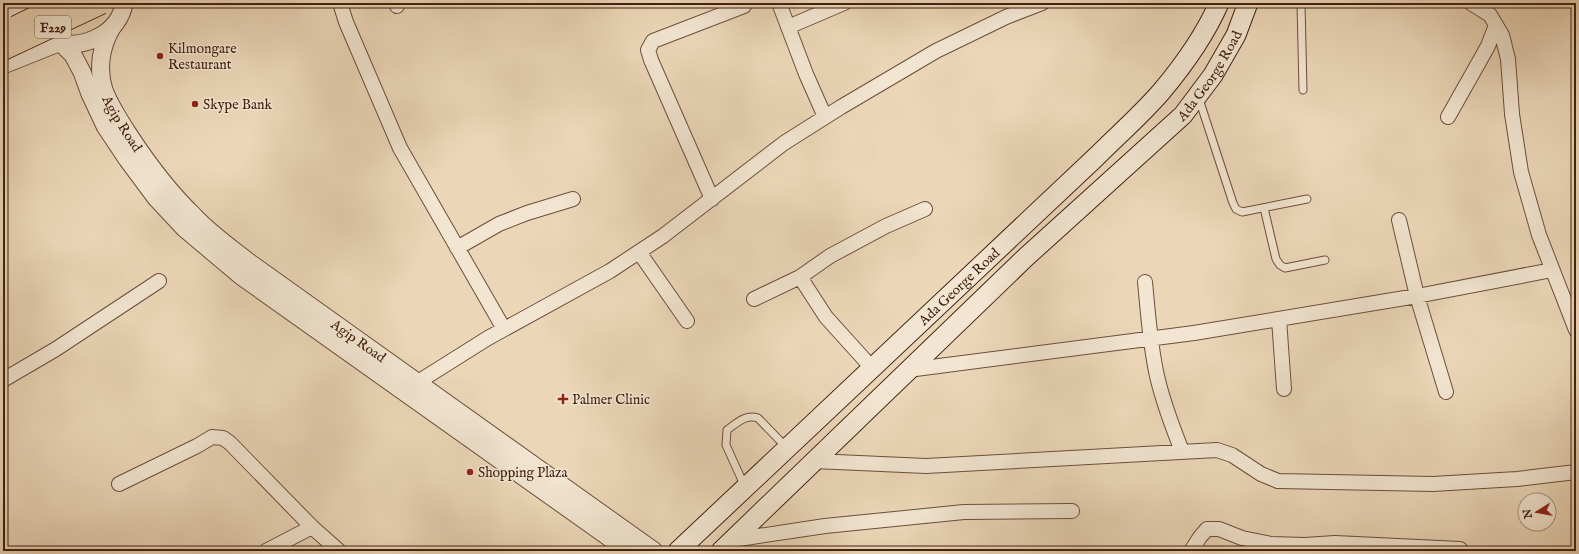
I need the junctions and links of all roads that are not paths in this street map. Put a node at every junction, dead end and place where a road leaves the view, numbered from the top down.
1 (24, 3) edge
2 (37, 3) edge
3 (65, 3) edge
4 (102, 3) edge
5 (340, 3) edge
6 (779, 3) edge
7 (844, 3) edge
8 (1042, 3) edge
9 (1219, 3) edge
10 (1248, 3) edge
11 (1301, 3) edge
12 (1471, 3) edge
13 (127, 5) edge
14 (744, 6) dead end
15 (3, 16) edge
16 (1496, 25) junction
17 (113, 26) junction
18 (788, 27) junction
19 (3, 34) edge
20 (59, 43) junction
21 (3, 49) edge
22 (3, 65) edge
23 (1302, 90) dead end
24 (97, 92) junction
25 (1197, 95) junction
26 (825, 117) junction
27 (1448, 117) dead end
28 (573, 199) dead end
29 (712, 199) junction
30 (1307, 199) dead end
31 (1264, 208) junction
32 (925, 209) dead end
33 (1399, 220) dead end
34 (456, 248) junction
35 (639, 252) junction
36 (1326, 260) dead end
37 (1552, 270) junction
38 (800, 277) junction
39 (159, 281) dead end
40 (1144, 282) dead end
41 (1416, 296) junction
42 (754, 299) dead end
43 (1279, 319) junction
44 (687, 321) dead end
45 (504, 329) junction
46 (1576, 330) edge
47 (1150, 339) junction
48 (872, 368) junction
49 (908, 370) junction
50 (3, 380) edge
51 (418, 382) junction
52 (1284, 389) dead end
53 (1446, 392) dead end
54 (788, 448) junction
55 (1182, 451) junction
56 (814, 461) junction
57 (1576, 472) edge
58 (119, 484) dead end
59 (745, 488) junction
60 (1072, 510) dead end
61 (312, 527) junction
62 (726, 546) edge
63 (1460, 549) dead end
64 (266, 551) edge
65 (339, 551) edge
66 (628, 551) edge
67 (654, 551) edge
68 (678, 551) edge
69 (1192, 551) edge

1 - 15 street
2 - 20 street
3 - 19 main road, F229, bridge
4 - 21 main road, F229, bridge
5 - 34 street
6 - 18 street
7 - 18 street
8 - 26 street
9 - 48 main road, Ada George Road
10 - 25 main road, Ada George Road
11 - 23 lane
12 - 16 street
13 - 17 street
14 - 29 street
16 - 27 street
16 - 37 street
17 - 20 street
17 - 24 street
18 - 26 street
20 - 22 street
20 - 24 street
24 - 51 street, Agip Road
24 - 66 street, Agip Road
25 - 31 lane
25 - 49 main road, Ada George Road
26 - 29 street
28 - 34 street
29 - 35 street
30 - 31 lane
31 - 36 lane
32 - 38 street
33 - 41 street
34 - 45 street
35 - 44 street
35 - 45 street
37 - 41 street
37 - 46 street
38 - 42 street
38 - 48 street
39 - 50 street
40 - 47 street
41 - 43 street
41 - 53 street
43 - 47 street
43 - 52 street
45 - 51 street
47 - 49 street
47 - 55 street
48 - 54 main road, Ada George Road
49 - 56 main road, Ada George Road
51 - 67 street, Agip Road
54 - 59 main road, Ada George Road
54 - 59 lane
55 - 56 street
55 - 57 street
56 - 62 main road, Ada George Road
58 - 61 street
59 - 68 main road, Ada George Road
60 - 62 street
61 - 64 street
61 - 65 street
63 - 69 street

